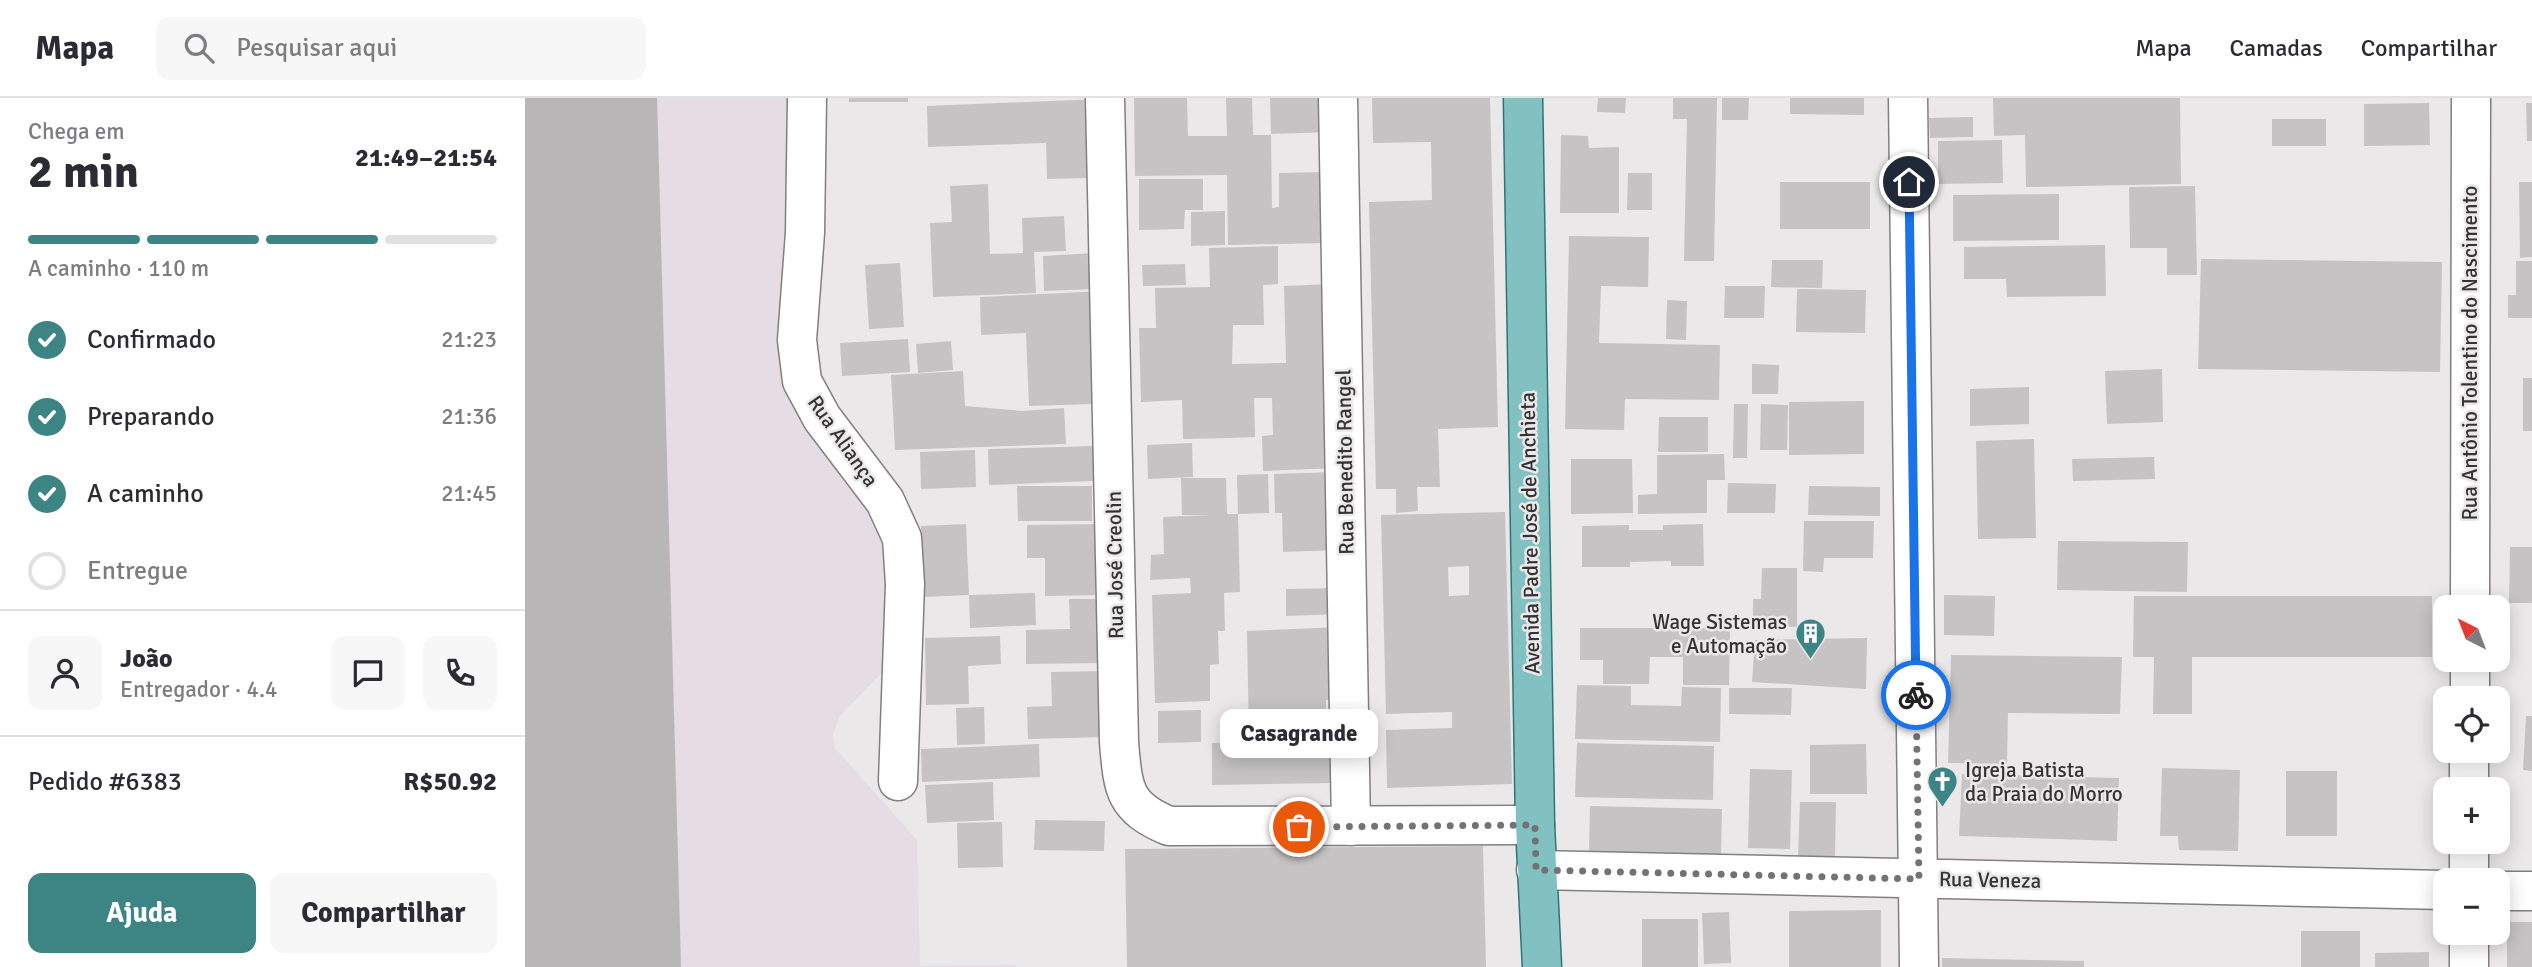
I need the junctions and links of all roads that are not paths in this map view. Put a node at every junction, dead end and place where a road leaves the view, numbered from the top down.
1 (807, 98) edge
2 (1105, 98) edge
3 (1338, 98) edge
4 (1523, 98) edge
5 (1908, 98) edge
6 (2471, 98) edge
7 (2470, 595) edge
8 (898, 781) dead end
9 (1535, 825) junction
10 (1351, 827) junction
11 (1536, 870) junction
12 (1919, 879) junction
13 (2433, 890) edge
14 (2510, 891) edge
15 (2532, 891) edge
16 (2469, 945) edge
17 (1542, 967) edge
18 (1919, 967) edge
19 (2469, 967) edge

1 - 8 street, Rua Aliança
2 - 10 street, Rua José Creolin
3 - 10 street, Rua Benedito Rangel
4 - 9 main road, Avenida Padre José de Anchieta
5 - 12 street
6 - 7 street, Rua Antônio Tolentino do Nascimento
9 - 10 street, Rua José Creolin
9 - 11 main road, Avenida Padre José de Anchieta
11 - 12 street, Rua Veneza
11 - 17 main road, Avenida Padre José de Anchieta
12 - 13 street, Rua Veneza
12 - 18 street
14 - 15 street
16 - 19 street

